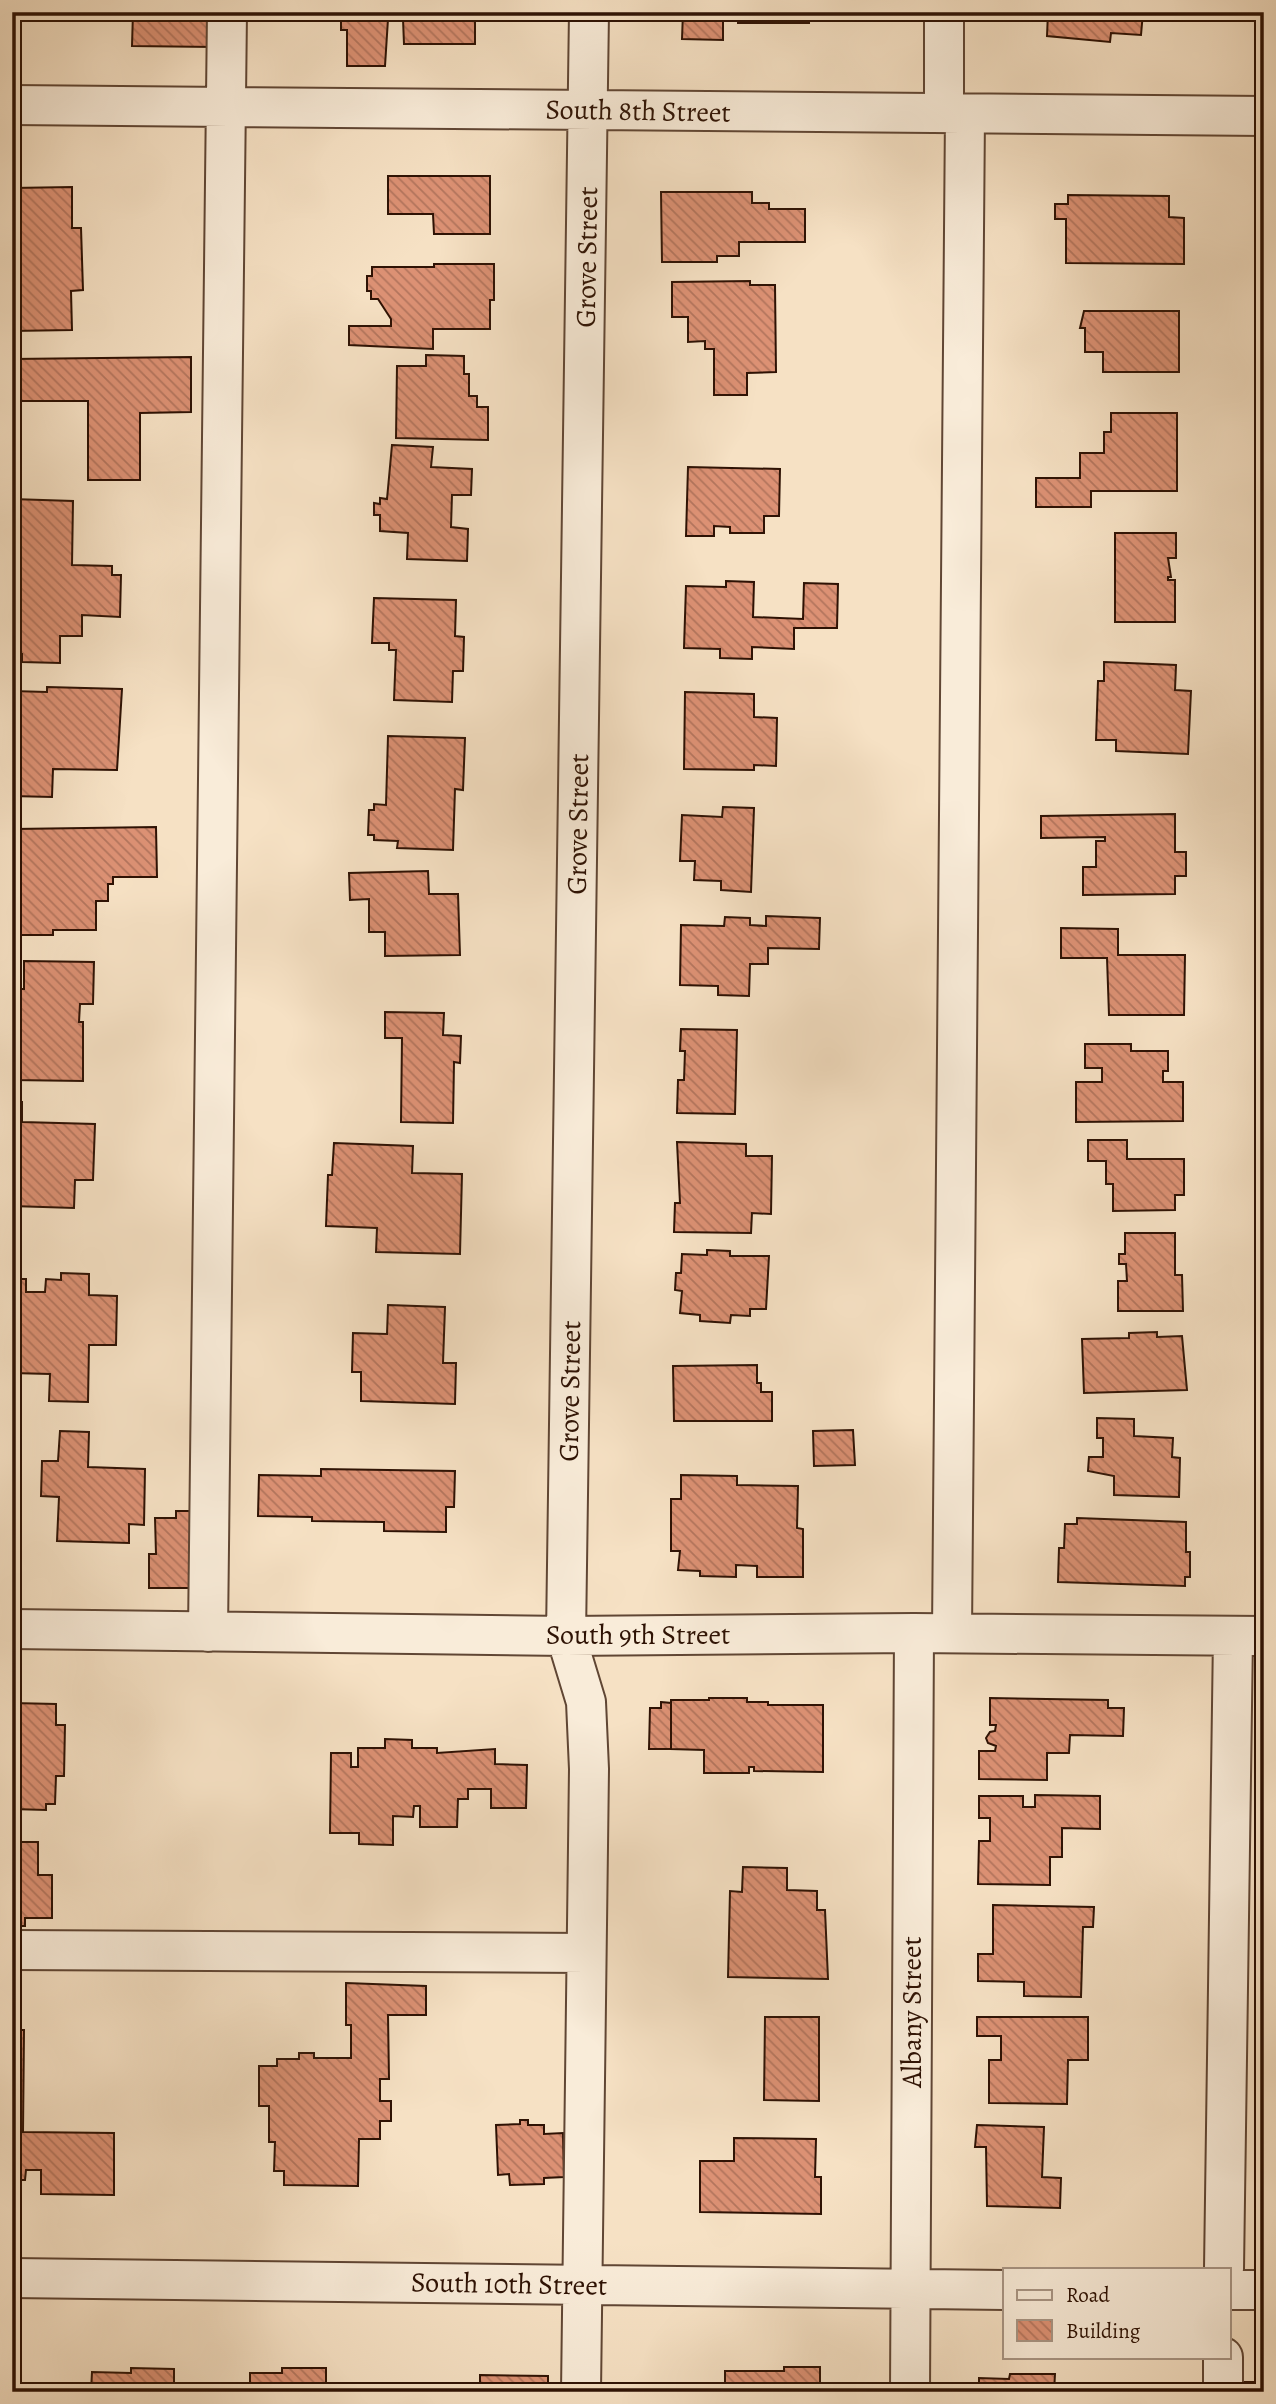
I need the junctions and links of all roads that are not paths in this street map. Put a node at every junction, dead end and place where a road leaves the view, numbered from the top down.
1 (227, 12) edge
2 (589, 12) edge
3 (944, 12) edge
4 (12, 105) edge
5 (226, 107) junction
6 (589, 110) junction
7 (954, 113) junction
8 (1264, 116) edge
9 (12, 1629) edge
10 (208, 1632) junction
11 (914, 1633) junction
12 (952, 1633) junction
13 (566, 1636) junction
14 (1249, 1636) edge
15 (12, 1950) edge
16 (586, 1953) junction
17 (1224, 2268) edge
18 (12, 2278) edge
19 (580, 2286) junction
20 (912, 2290) junction
21 (1003, 2290) edge
22 (1230, 2290) edge
23 (1264, 2290) edge
24 (1223, 2358) edge
25 (580, 2392) edge
26 (910, 2392) edge
27 (1223, 2392) edge

1 - 5 street
2 - 6 street, Grove Street
3 - 7 street
4 - 5 street, South 8th Street
5 - 6 street, South 8th Street
5 - 10 street
6 - 7 street, South 8th Street
6 - 13 street, Grove Street
7 - 8 street, South 8th Street
7 - 12 street
9 - 10 street, South 9th Street
10 - 13 street, South 9th Street
11 - 12 street, South 9th Street
11 - 13 street, South 9th Street
11 - 20 street, Albany Street
12 - 14 street, South 9th Street
13 - 16 street, Grove Street
14 - 17 street
15 - 16 street
16 - 19 street, Grove Street
18 - 19 street, South 10th Street
19 - 20 street, South 10th Street
19 - 25 street, Grove Street
20 - 21 street, South 10th Street
20 - 26 street, Albany Street
22 - 23 street
24 - 27 street

